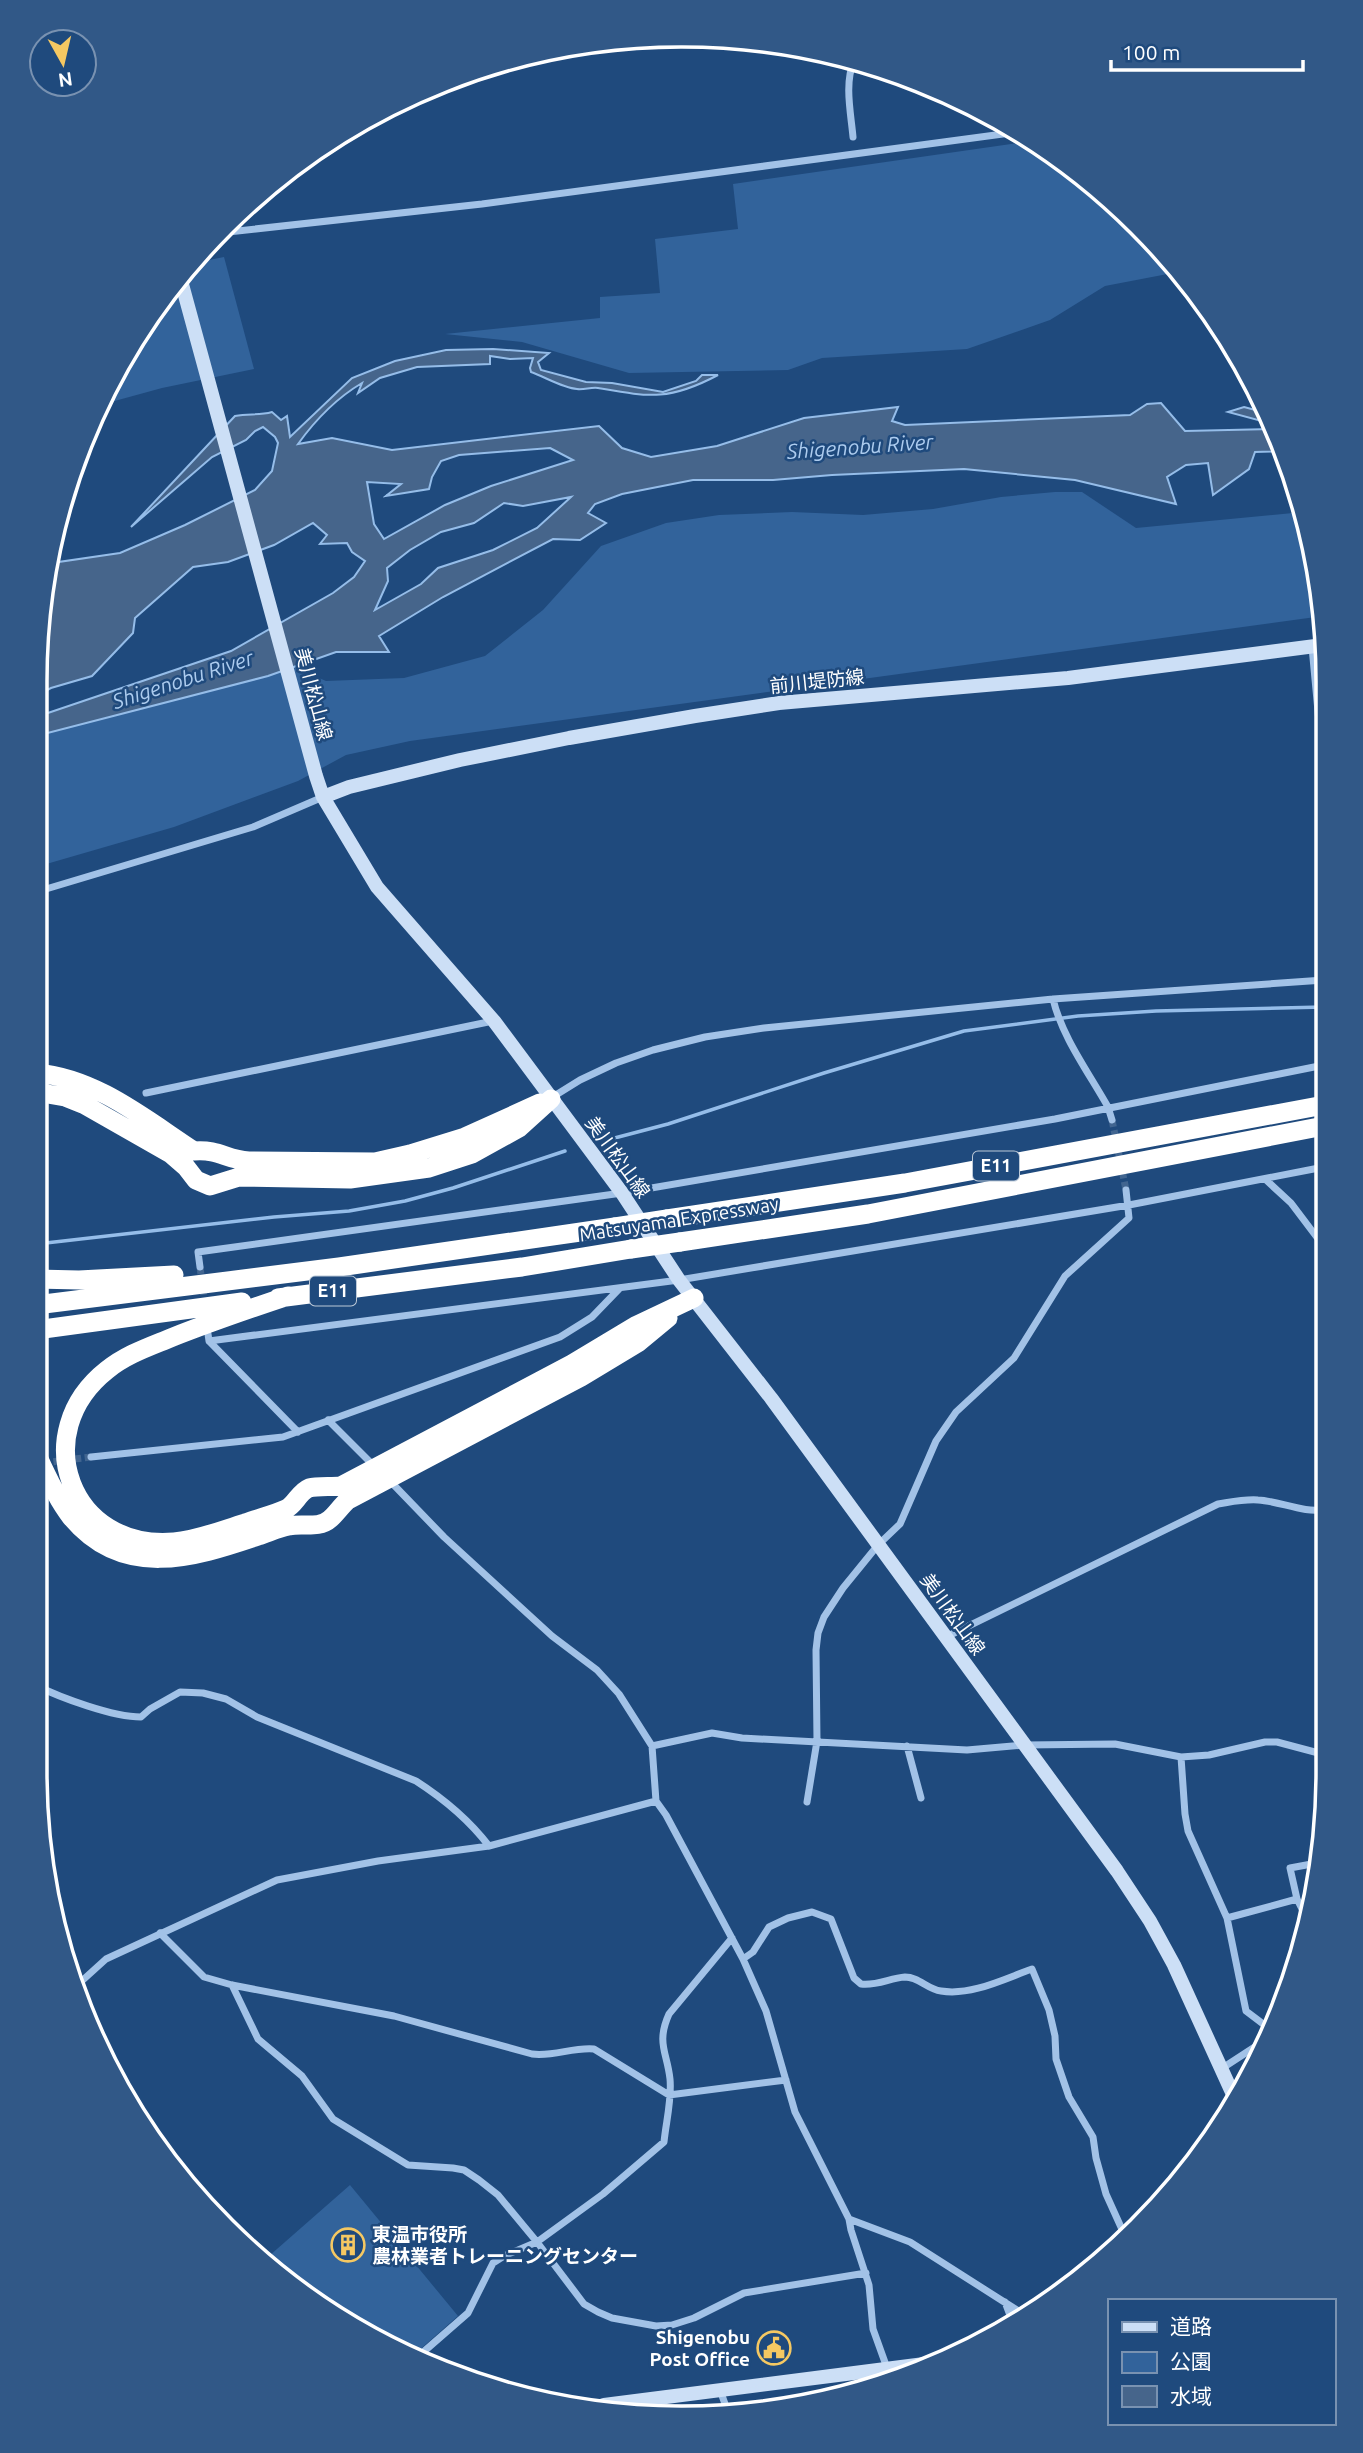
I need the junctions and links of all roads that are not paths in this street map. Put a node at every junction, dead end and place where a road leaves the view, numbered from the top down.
1 (850, 70) edge
2 (1002, 134) edge
3 (853, 137) dead end
4 (235, 231) edge
5 (183, 289) edge
6 (1314, 646) edge
7 (323, 797) junction
8 (47, 889) edge
9 (1316, 981) edge
10 (1053, 999) junction
11 (494, 1021) junction
12 (1316, 1067) edge
13 (47, 1075) edge
14 (146, 1093) dead end
15 (47, 1094) edge
16 (551, 1098) junction
17 (1316, 1106) edge
18 (1108, 1107) junction
19 (1112, 1120) tunnel mouth
20 (1316, 1128) edge
21 (1316, 1169) edge
22 (1265, 1179) junction
23 (1126, 1190) tunnel mouth
24 (622, 1193) junction
25 (1129, 1205) junction
26 (1316, 1236) edge
27 (200, 1267) dead end
28 (339, 1267) junction
29 (47, 1279) edge
30 (679, 1280) junction
31 (620, 1289) junction
32 (288, 1296) junction
33 (694, 1298) junction
34 (47, 1304) edge
35 (47, 1328) edge
36 (328, 1420) junction
37 (299, 1432) junction
38 (91, 1457) tunnel mouth
39 (382, 1473) junction
40 (47, 1476) edge
41 (1316, 1510) edge
42 (878, 1545) junction
43 (946, 1637) junction
44 (47, 1691) edge
45 (817, 1741) junction
46 (1025, 1745) junction
47 (652, 1746) junction
48 (907, 1746) junction
49 (1316, 1753) edge
50 (1181, 1757) junction
51 (921, 1798) dead end
52 (656, 1801) junction
53 (807, 1802) dead end
54 (489, 1846) junction
55 (1308, 1865) edge
56 (1297, 1899) junction
57 (1301, 1907) edge
58 (1227, 1918) junction
59 (160, 1933) junction
60 (732, 1938) junction
61 (743, 1959) junction
62 (83, 1980) edge
63 (232, 1985) junction
64 (1262, 2024) edge
65 (1251, 2049) edge
66 (1221, 2069) junction
67 (786, 2080) junction
68 (1231, 2090) edge
69 (669, 2095) junction
70 (849, 2219) junction
71 (1121, 2228) edge
72 (537, 2242) junction
73 (866, 2273) junction
74 (1005, 2302) junction
75 (1017, 2310) edge
76 (1010, 2314) edge
77 (425, 2351) edge
78 (887, 2368) junction
79 (895, 2368) edge
80 (720, 2390) junction
81 (624, 2402) edge
82 (725, 2404) edge

1 - 3 street
2 - 4 street
5 - 7 main road, 美川松山線
6 - 7 main road, 前川堤防線
7 - 8 street
7 - 11 main road, 美川松山線
9 - 10 street
10 - 16 street
10 - 18 street
11 - 14 street
11 - 16 main road, 美川松山線
12 - 18 street
13 - 16 highway
15 - 16 highway
16 - 24 main road, 美川松山線
17 - 28 highway, Matsuyama Expressway / E11, bridge
18 - 19 street
18 - 24 street
20 - 32 highway, Matsuyama Expressway / E11, bridge
21 - 22 street
22 - 25 street
22 - 26 street
23 - 25 street
24 - 27 street
24 - 30 main road, 美川松山線
25 - 30 street
25 - 42 street
28 - 29 highway
28 - 34 highway, Matsuyama Expressway / E11
30 - 31 street
30 - 33 main road, 美川松山線
31 - 36 street
31 - 37 street
32 - 35 highway, Matsuyama Expressway / E11
32 - 39 highway
33 - 39 highway
33 - 42 main road, 美川松山線
36 - 37 street
36 - 39 street
37 - 38 street
39 - 40 highway
39 - 47 street
41 - 43 street
42 - 43 main road, 美川松山線
42 - 45 street
43 - 46 main road, 美川松山線
44 - 54 street
45 - 47 street
45 - 48 street
45 - 53 street
46 - 48 street
46 - 50 street
46 - 66 main road, 美川松山線
47 - 52 street
48 - 51 street
49 - 50 street
50 - 58 street
52 - 54 street
52 - 60 street
54 - 59 street
55 - 56 street
56 - 57 street
56 - 58 street
58 - 64 street
59 - 62 street
59 - 63 street
60 - 61 street
60 - 69 street
61 - 67 street
61 - 71 street
63 - 69 street
63 - 72 street
65 - 66 street
66 - 68 main road, 美川松山線
67 - 69 street
67 - 70 street
69 - 72 street
70 - 73 street
70 - 74 street
72 - 73 street
72 - 77 street
73 - 78 street
74 - 75 street
74 - 76 street
78 - 79 main road
78 - 80 main road
80 - 81 main road
80 - 82 street

